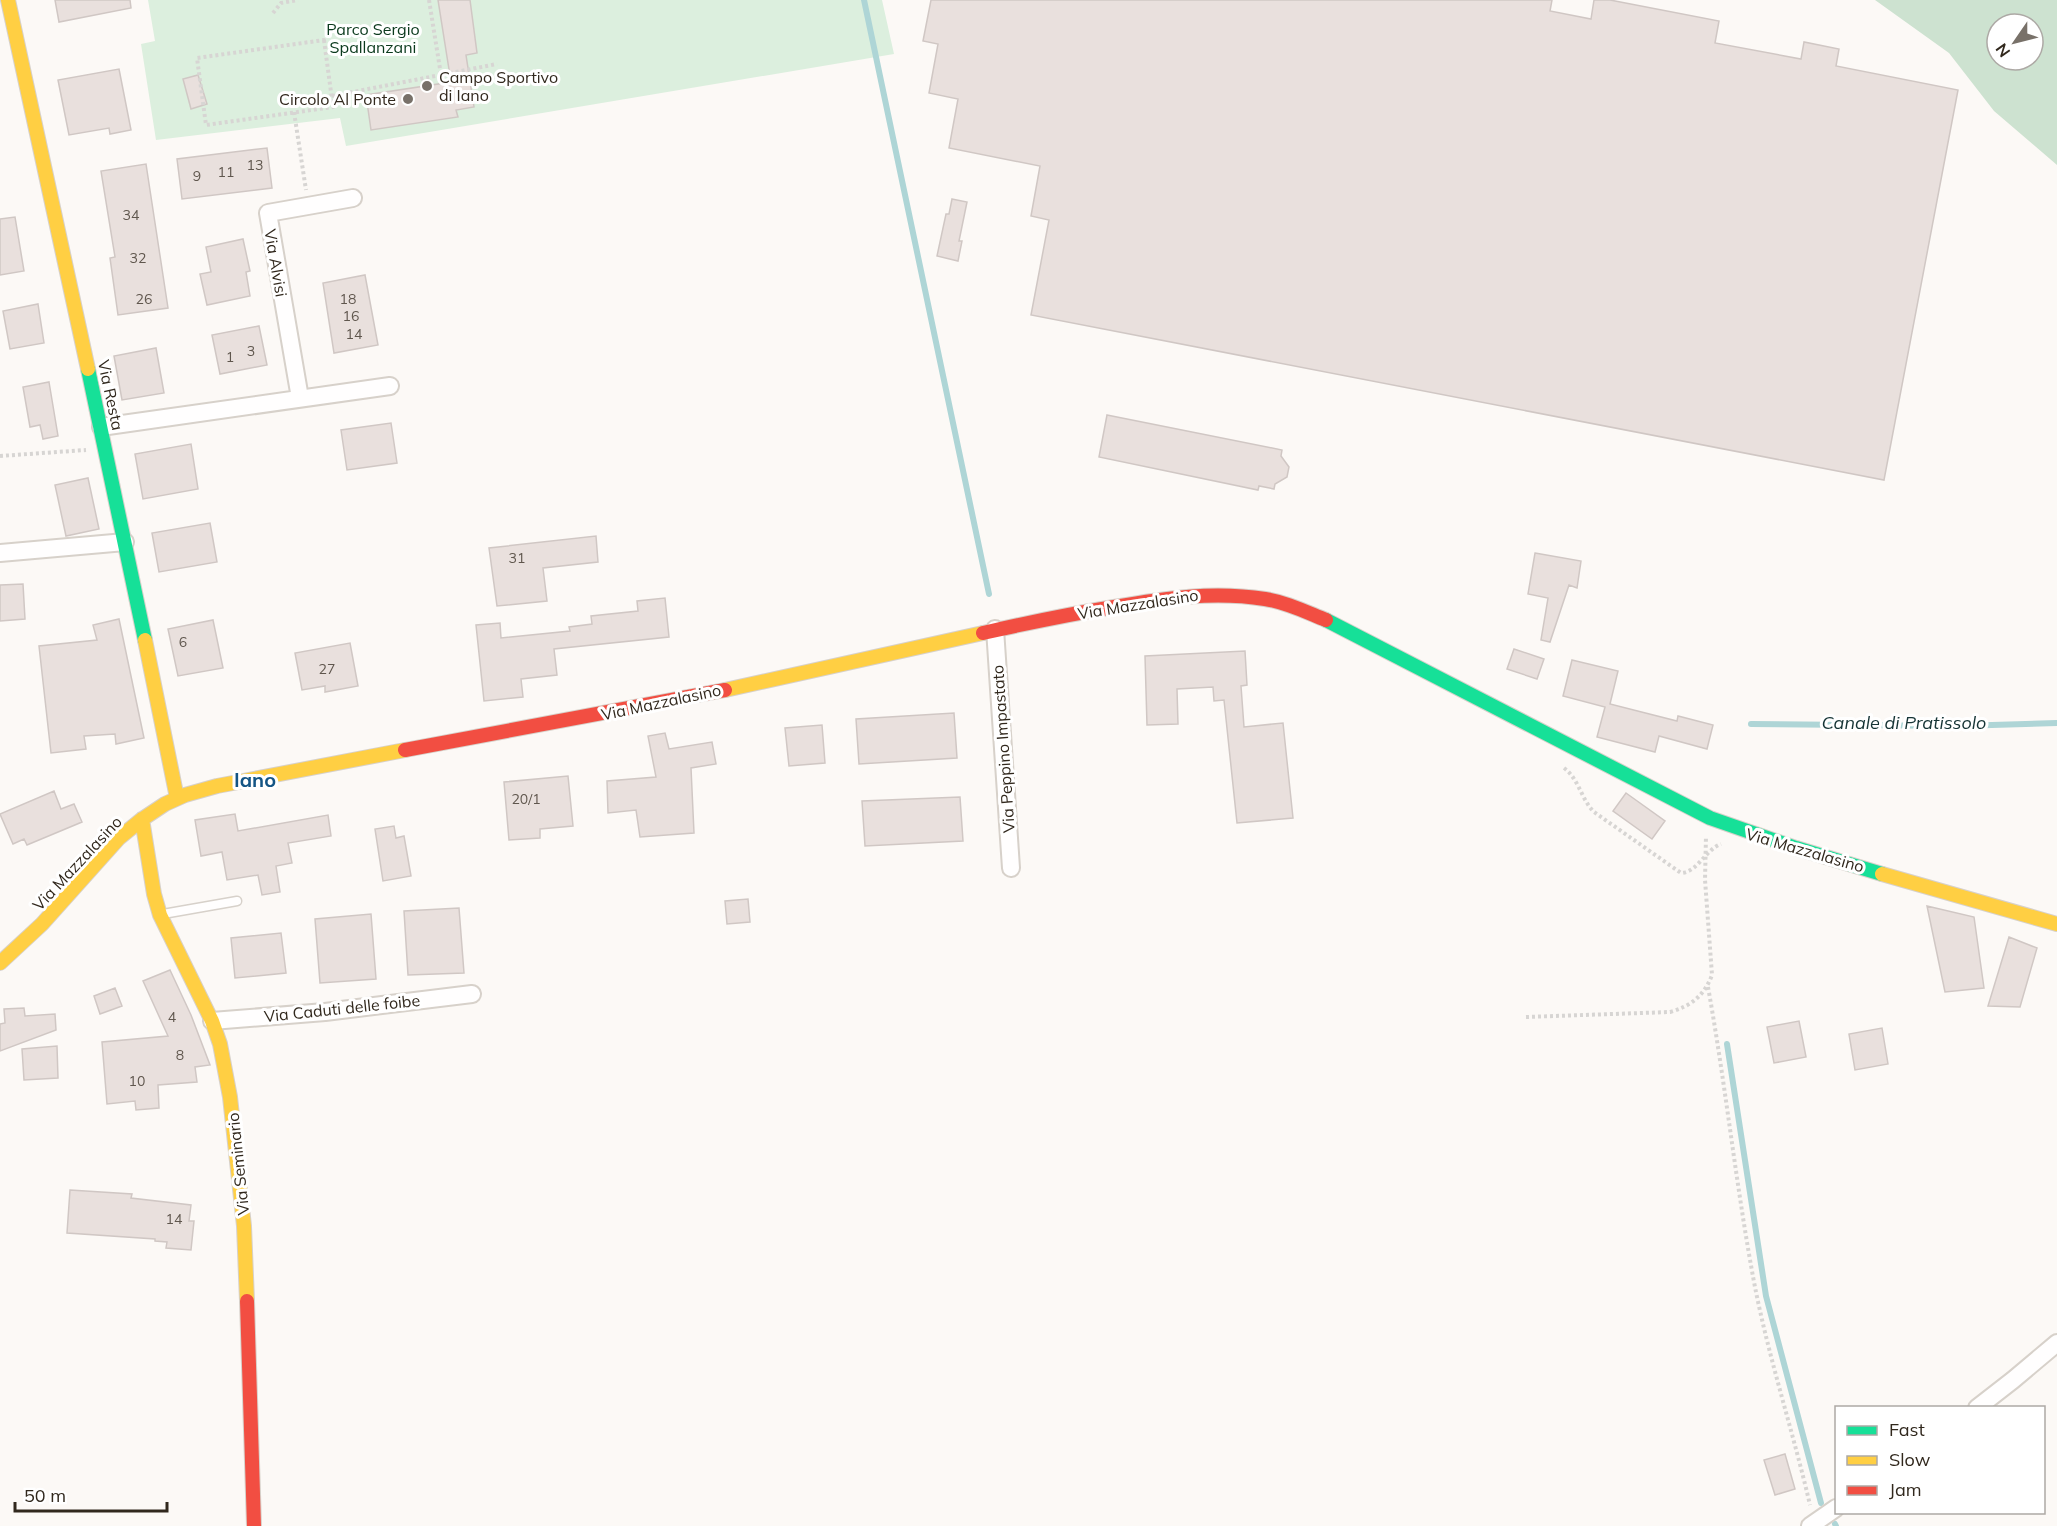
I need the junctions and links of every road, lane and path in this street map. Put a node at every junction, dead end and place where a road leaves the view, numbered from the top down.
1 (8, 0) edge
2 (298, 0) edge
3 (429, 0) edge
4 (273, 13) dead end
5 (497, 64) dead end
6 (441, 75) junction
7 (332, 96) junction
8 (294, 112) junction
9 (353, 198) dead end
10 (309, 206) junction
11 (390, 386) dead end
12 (300, 398) junction
13 (101, 427) junction
14 (105, 448) junction
15 (0, 456) edge
16 (125, 542) junction
17 (0, 553) edge
18 (995, 630) junction
19 (1555, 763) dead end
20 (177, 798) junction
21 (1710, 818) junction
22 (142, 819) junction
23 (1727, 844) dead end
24 (1705, 856) junction
25 (1011, 868) dead end
26 (237, 902) dead end
27 (159, 915) junction
28 (2057, 924) edge
29 (0, 963) edge
30 (1708, 987) junction
31 (472, 994) dead end
32 (1526, 1017) dead end
33 (212, 1021) junction
34 (2057, 1343) edge
35 (1978, 1406) edge
36 (1835, 1509) edge
37 (1812, 1525) edge
38 (254, 1526) edge

1 - 13 main road, Via Resta
2 - 4 path
3 - 6 path
5 - 6 path
6 - 7 path
7 - 8 path
7 - 8 path
8 - 10 path
9 - 10 street, Via Alvisi
10 - 12 street, Via Alvisi
11 - 12 street
12 - 13 street
13 - 14 main road, Via Resta
14 - 15 path
14 - 16 main road, Via Resta
16 - 17 street
16 - 20 main road, Via Resta
18 - 20 main road, Via Mazzalasino
18 - 21 main road, Via Mazzalasino
18 - 25 street, Via Peppino Impastato
19 - 24 path, Via Mazzalasino
20 - 22 main road, Via Mazzalasino
21 - 24 path
21 - 28 main road, Via Mazzalasino
22 - 27 main road, Via Seminario
22 - 29 main road, Via Mazzalasino
23 - 24 path, Via Mazzalasino
24 - 30 path
26 - 27 lane
27 - 33 main road, Via Seminario
30 - 32 path
30 - 37 path
31 - 33 street, Via Caduti delle foibe
33 - 38 main road, Via Seminario
34 - 35 street
36 - 37 street

